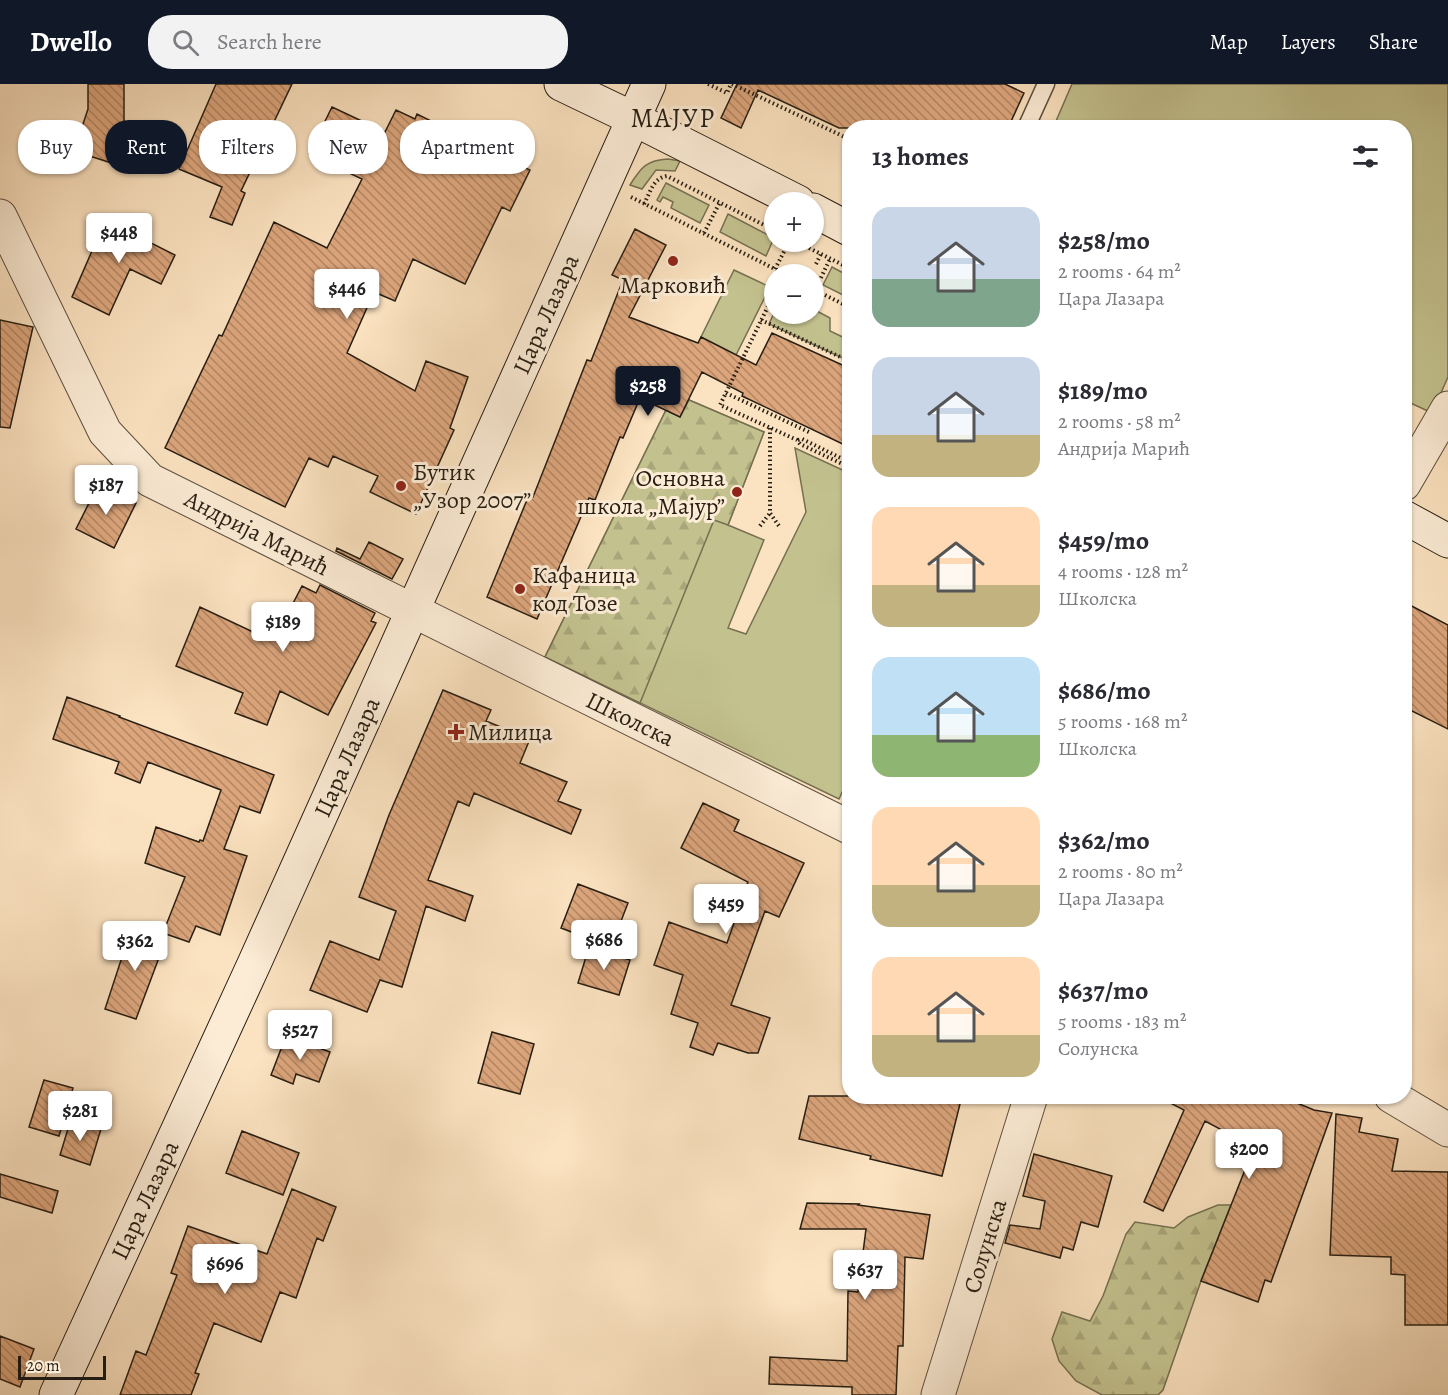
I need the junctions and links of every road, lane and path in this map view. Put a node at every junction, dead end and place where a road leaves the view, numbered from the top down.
1 (561, 84) edge
2 (650, 84) edge
3 (708, 84) edge
4 (732, 84) edge
5 (1046, 84) edge
6 (634, 119) junction
7 (1030, 120) edge
8 (842, 136) edge
9 (604, 184) junction
10 (778, 192) edge
11 (720, 202) junction
12 (644, 204) junction
13 (0, 216) edge
14 (824, 216) edge
15 (764, 225) edge
16 (842, 225) edge
17 (704, 233) junction
18 (817, 252) edge
19 (821, 254) junction
20 (830, 259) junction
21 (765, 264) edge
22 (816, 264) dead end
23 (842, 265) edge
24 (824, 270) edge
25 (824, 294) edge
26 (842, 303) edge
27 (764, 314) edge
28 (761, 320) junction
29 (842, 358) edge
30 (726, 393) junction
31 (1448, 408) edge
32 (770, 428) junction
33 (811, 433) dead end
34 (797, 440) junction
35 (842, 459) edge
36 (842, 464) edge
37 (1412, 471) edge
38 (770, 513) junction
39 (1412, 521) edge
40 (760, 526) dead end
41 (779, 526) dead end
42 (1448, 541) edge
43 (412, 611) junction
44 (842, 824) edge
45 (1029, 1104) edge
46 (1404, 1104) edge
47 (1448, 1130) edge
48 (56, 1395) edge
49 (938, 1395) edge

1 - 6 street
2 - 6 street, Цара Лазара
3 - 4 path
4 - 8 path
5 - 7 lane
6 - 9 street, Цара Лазара
6 - 10 street
9 - 12 path
9 - 43 street, Цара Лазара
11 - 12 path
11 - 15 path
11 - 17 path
12 - 17 path
13 - 43 street, Андрија Марић
14 - 16 street
17 - 21 path
18 - 19 path
19 - 20 path
19 - 22 path
20 - 23 path
20 - 24 path
25 - 26 path
27 - 28 path
28 - 29 path
28 - 30 path
30 - 32 path
30 - 33 path
31 - 37 street
32 - 34 path
32 - 38 path
34 - 35 path
34 - 36 path
38 - 40 path
38 - 41 path
39 - 42 street
43 - 44 street, Школска
43 - 48 street, Цара Лазара
45 - 49 street, Солунска
46 - 47 street

